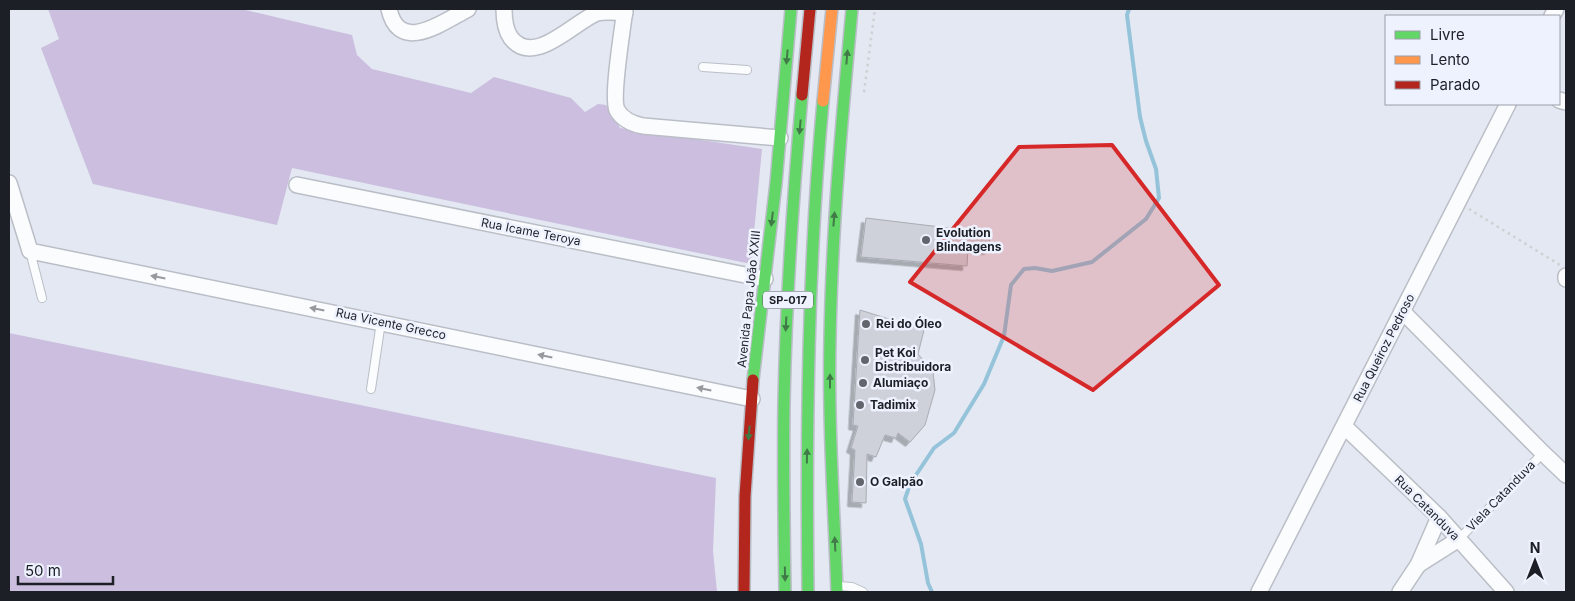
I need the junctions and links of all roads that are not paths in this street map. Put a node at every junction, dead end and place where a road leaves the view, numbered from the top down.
1 (389, 9) edge
2 (468, 9) edge
3 (500, 9) edge
4 (504, 9) edge
5 (790, 9) edge
6 (810, 9) edge
7 (832, 9) edge
8 (852, 9) edge
9 (625, 11) edge
10 (702, 67) dead end
11 (747, 70) dead end
12 (1507, 105) edge
13 (780, 138) junction
14 (9, 183) edge
15 (297, 185) dead end
16 (12, 208) edge
17 (30, 251) junction
18 (764, 279) junction
19 (42, 298) dead end
20 (1403, 312) junction
21 (381, 322) junction
22 (371, 389) dead end
23 (752, 399) junction
24 (1345, 427) junction
25 (1543, 453) junction
26 (1566, 475) edge
27 (783, 480) junction
28 (806, 483) junction
29 (1439, 517) junction
30 (772, 520) dead end
31 (1459, 539) junction
32 (1418, 565) junction
33 (837, 589) edge
34 (744, 592) edge
35 (785, 592) edge
36 (808, 592) edge
37 (818, 592) edge
38 (863, 592) edge
39 (1259, 592) edge
40 (1400, 592) edge
41 (1506, 592) edge

1 - 2 street
3 - 4 street
4 - 9 street
5 -> 13 main road, Avenida Papa João XXIII
6 -> 27 main road, SP-017
28 -> 7 main road, SP-017
33 -> 8 main road
9 - 13 street
10 - 11 lane
12 - 20 street, Rua Queiroz Pedroso
13 -> 18 main road, Avenida Papa João XXIII
14 - 16 street
15 - 18 street, Rua Icame Teroya
16 - 17 street
17 - 19 lane
21 -> 17 street, Rua Vicente Grecco
18 - 23 main road, Avenida Papa João XXIII
20 - 24 street, Rua Queiroz Pedroso
20 - 25 street
21 - 22 lane
23 -> 21 street, Rua Vicente Grecco
23 -> 34 main road, Avenida Papa João XXIII
24 - 29 street, Rua Catanduva
24 - 39 street, Rua Queiroz Pedroso
25 - 26 street
25 - 31 lane, Viela Catanduva
27 - 30 main road
27 -> 35 main road, SP-017
28 - 36 main road, SP-017
28 - 37 main road
29 - 31 street, Rua Catanduva
29 - 32 street
31 - 32 street
31 - 41 street, Rua Catanduva
32 - 40 street
33 - 38 lane

